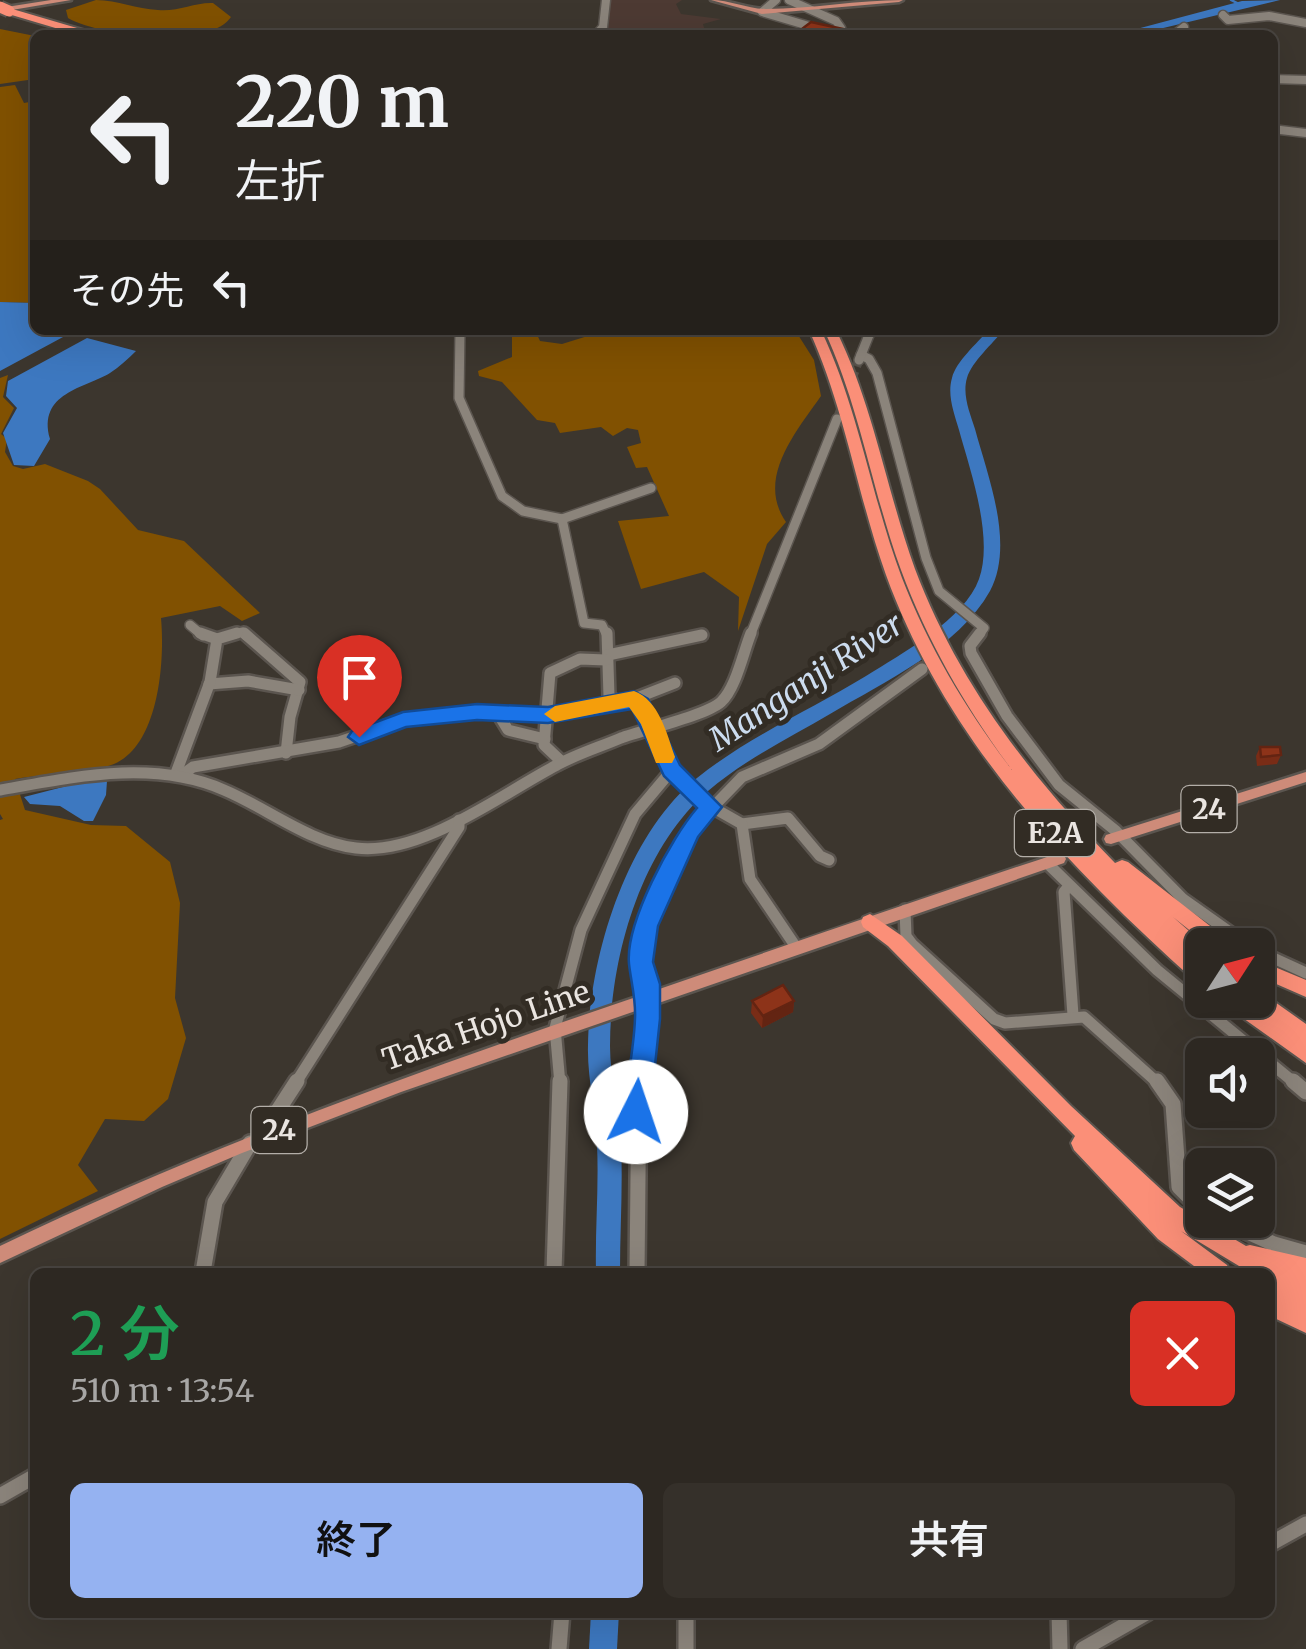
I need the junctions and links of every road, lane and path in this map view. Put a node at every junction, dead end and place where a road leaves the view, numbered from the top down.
1 (67, 0) edge
2 (606, 0) edge
3 (716, 0) edge
4 (776, 0) edge
5 (789, 0) edge
6 (899, 0) edge
7 (810, 8) junction
8 (2, 11) edge
9 (762, 12) junction
10 (1223, 15) dead end
11 (1306, 23) edge
12 (1184, 27) dead end
13 (53, 30) edge
14 (72, 30) edge
15 (600, 30) edge
16 (821, 30) edge
17 (840, 30) edge
18 (1180, 30) edge
19 (1278, 79) edge
20 (1306, 80) edge
21 (1278, 130) edge
22 (1306, 133) edge
23 (460, 335) edge
24 (816, 335) edge
25 (832, 335) edge
26 (868, 335) edge
27 (837, 418) tunnel mouth
28 (652, 488) dead end
29 (562, 518) junction
30 (916, 612) junction
31 (190, 625) dead end
32 (702, 635) dead end
33 (217, 640) junction
34 (607, 657) junction
35 (935, 664) junction
36 (676, 683) dead end
37 (209, 684) junction
38 (299, 690) junction
39 (634, 699) junction
40 (615, 701) junction
41 (497, 712) junction
42 (548, 715) junction
43 (652, 726) junction
44 (504, 738) dead end
45 (544, 742) junction
46 (1003, 746) junction
47 (286, 753) junction
48 (562, 762) junction
49 (675, 773) junction
50 (179, 774) junction
51 (1306, 777) edge
52 (0, 790) edge
53 (708, 805) junction
54 (459, 820) junction
55 (742, 824) junction
56 (1116, 838) junction
57 (830, 860) dead end
58 (1053, 861) joint
59 (1068, 886) junction
60 (906, 910) junction
61 (870, 922) junction
62 (1200, 928) edge
63 (1224, 928) edge
64 (1185, 938) edge
65 (796, 947) junction
66 (1275, 959) edge
67 (1185, 960) edge
68 (1306, 974) edge
69 (1275, 975) edge
70 (1306, 989) edge
71 (644, 1000) junction
72 (1275, 1011) edge
73 (1073, 1015) junction
74 (1256, 1018) edge
75 (1263, 1023) junction
76 (561, 1026) junction
77 (1306, 1035) edge
78 (1306, 1054) edge
79 (1306, 1066) edge
80 (1306, 1092) edge
81 (278, 1130) junction
82 (250, 1143) junction
83 (1185, 1197) edge
84 (1261, 1238) edge
85 (1235, 1250) junction
86 (1306, 1253) edge
87 (0, 1255) edge
88 (204, 1268) edge
89 (554, 1268) edge
90 (638, 1268) edge
91 (1214, 1268) edge
92 (1262, 1268) edge
93 (1306, 1268) edge
94 (1275, 1275) edge
95 (1306, 1287) edge
96 (1275, 1293) edge
97 (1306, 1302) edge
98 (1275, 1307) edge
99 (1306, 1322) edge
100 (30, 1479) edge
101 (0, 1496) edge
102 (1306, 1524) edge
103 (1275, 1541) edge
104 (561, 1618) edge
105 (686, 1618) edge
106 (1058, 1618) edge
107 (1137, 1618) edge
108 (558, 1649) edge
109 (686, 1649) edge
110 (1060, 1649) edge
111 (1083, 1649) edge

1 - 8 main road
2 - 15 street
3 - 9 main road
4 - 9 street
5 - 7 street
6 - 7 main road
7 - 9 main road
7 - 17 street
8 - 13 highway
8 - 14 highway
9 - 16 street
10 - 11 street
12 - 18 street
19 - 20 street
21 - 22 street
23 - 29 street
24 - 30 highway, E2A
25 - 30 highway, E2A
26 - 56 street
27 - 43 street
28 - 29 street
29 - 34 street
30 - 35 highway, E2A
31 - 33 street
32 - 34 street
33 - 37 street
33 - 38 street
34 - 40 street
34 - 42 street
35 - 46 highway, E2A
35 - 53 street
35 - 67 highway, E2A
36 - 39 street
37 - 38 street
37 - 50 street
38 - 47 street
39 - 40 street
39 - 43 street
40 - 42 street
41 - 42 street
41 - 45 street
41 - 47 street
42 - 45 street
43 - 48 street
43 - 49 street
44 - 45 street
45 - 48 street
46 - 62 highway
46 - 64 highway, E2A
47 - 50 street
48 - 54 street
49 - 53 street
49 - 76 street
50 - 52 street
50 - 54 street
51 - 56 main road, 24
53 - 55 street
53 - 71 street
54 - 81 street
55 - 57 street
55 - 65 street
56 - 63 street
58 - 59 street
58 - 60 main road, Taka Hojo Line / 24
59 - 73 street
59 - 80 street
60 - 61 main road, Taka Hojo Line / 24
60 - 73 street
61 - 65 main road, Taka Hojo Line / 24
61 - 85 highway
61 - 91 highway
65 - 71 main road, Taka Hojo Line / 24
66 - 68 street
69 - 70 highway
71 - 76 main road, Taka Hojo Line / 24
71 - 90 street
72 - 77 highway
73 - 83 street
74 - 75 highway
75 - 78 highway
75 - 79 highway
76 - 81 main road, Taka Hojo Line / 24
76 - 89 street
81 - 82 main road, Taka Hojo Line / 24
82 - 87 main road, Taka Hojo Line / 24
82 - 88 street
84 - 86 street
85 - 92 highway
85 - 93 highway
94 - 95 highway
96 - 97 highway
98 - 99 highway
100 - 101 street
102 - 103 street
104 - 108 street
105 - 109 street
106 - 110 street
107 - 111 street

